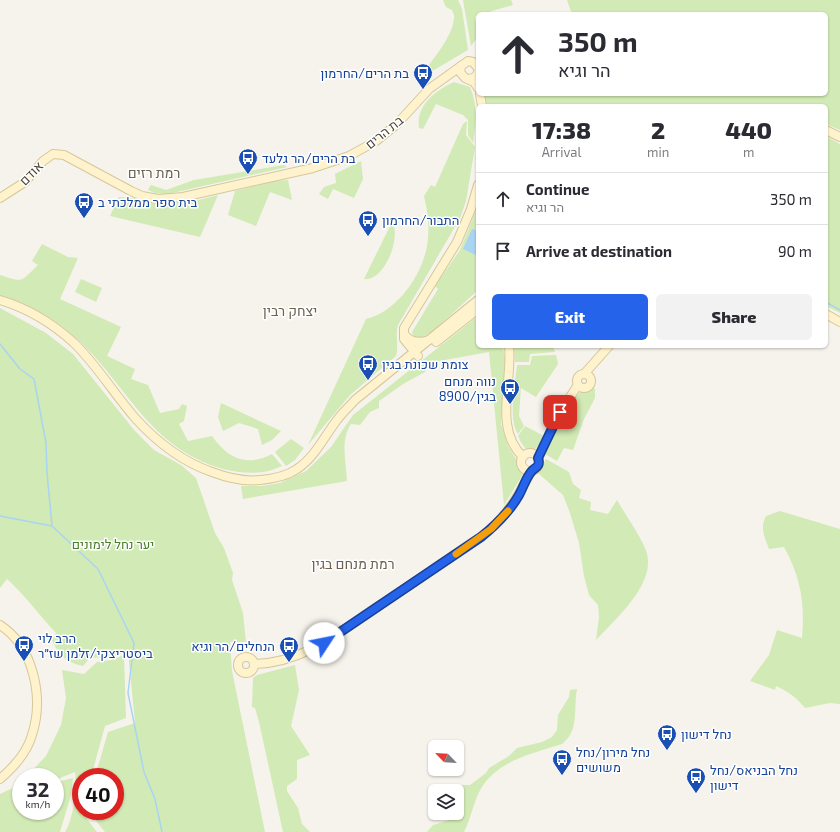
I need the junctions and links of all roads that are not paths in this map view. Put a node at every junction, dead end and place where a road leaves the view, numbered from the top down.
1 (476, 64) edge
2 (461, 66) junction
3 (476, 75) edge
4 (465, 78) junction
5 (442, 79) junction
6 (476, 86) edge
7 (828, 131) edge
8 (840, 137) edge
9 (64, 155) joint
10 (476, 192) edge
11 (0, 198) edge
12 (0, 300) edge
13 (476, 302) edge
14 (828, 309) edge
15 (476, 311) edge
16 (828, 315) edge
17 (840, 316) edge
18 (840, 322) edge
19 (404, 335) junction
20 (433, 338) junction
21 (509, 348) edge
22 (607, 348) edge
23 (417, 355) junction
24 (398, 366) junction
25 (586, 373) junction
26 (578, 385) junction
27 (338, 419) junction
28 (523, 456) junction
29 (538, 458) junction
30 (531, 472) junction
31 (0, 625) edge
32 (255, 664) dead end
33 (0, 779) edge

1 - 2 street
2 - 4 street
2 - 5 street, בת הרים
3 - 4 street
4 - 5 street
4 - 6 street
5 - 9 street, בת הרים
7 - 8 street
9 - 11 street, אודם
10 - 19 street
12 - 27 street
13 - 20 street
14 - 17 street
15 - 23 street
16 - 18 street
19 - 20 street
19 - 23 street
19 - 24 street
20 - 23 street
21 - 28 street
22 - 25 street
23 - 24 street
23 - 27 street
24 - 27 street
25 - 26 street
25 - 26 street
26 - 29 street
28 - 29 street
28 - 30 street
29 - 30 street
30 - 32 street
31 - 33 street

